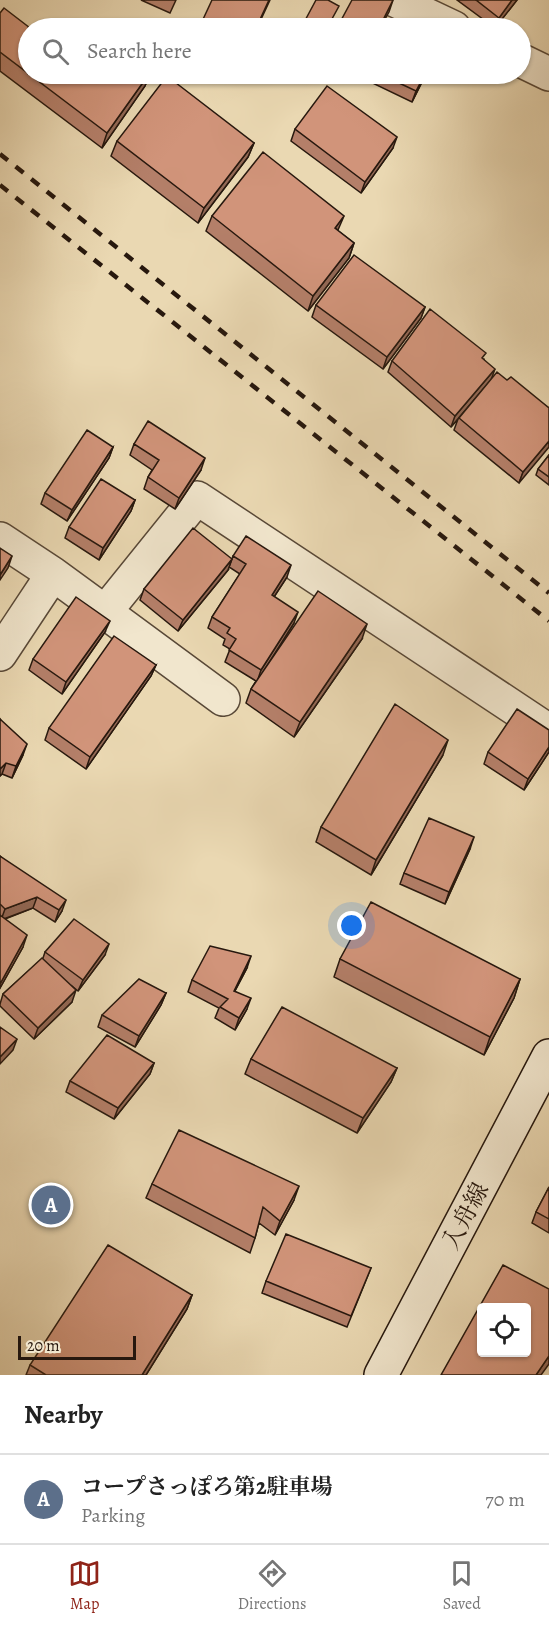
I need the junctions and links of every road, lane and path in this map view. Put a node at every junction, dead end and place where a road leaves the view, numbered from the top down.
1 (395, 0) edge
2 (433, 18) edge
3 (0, 539) edge
4 (53, 574) junction
5 (105, 612) junction
6 (0, 654) edge
7 (223, 699) dead end
8 (549, 731) edge
9 (549, 1056) edge
10 (381, 1375) edge

1 - 2 street
3 - 4 street
4 - 5 street
4 - 6 street
5 - 7 street
5 - 8 street
9 - 10 street, 入舟線

